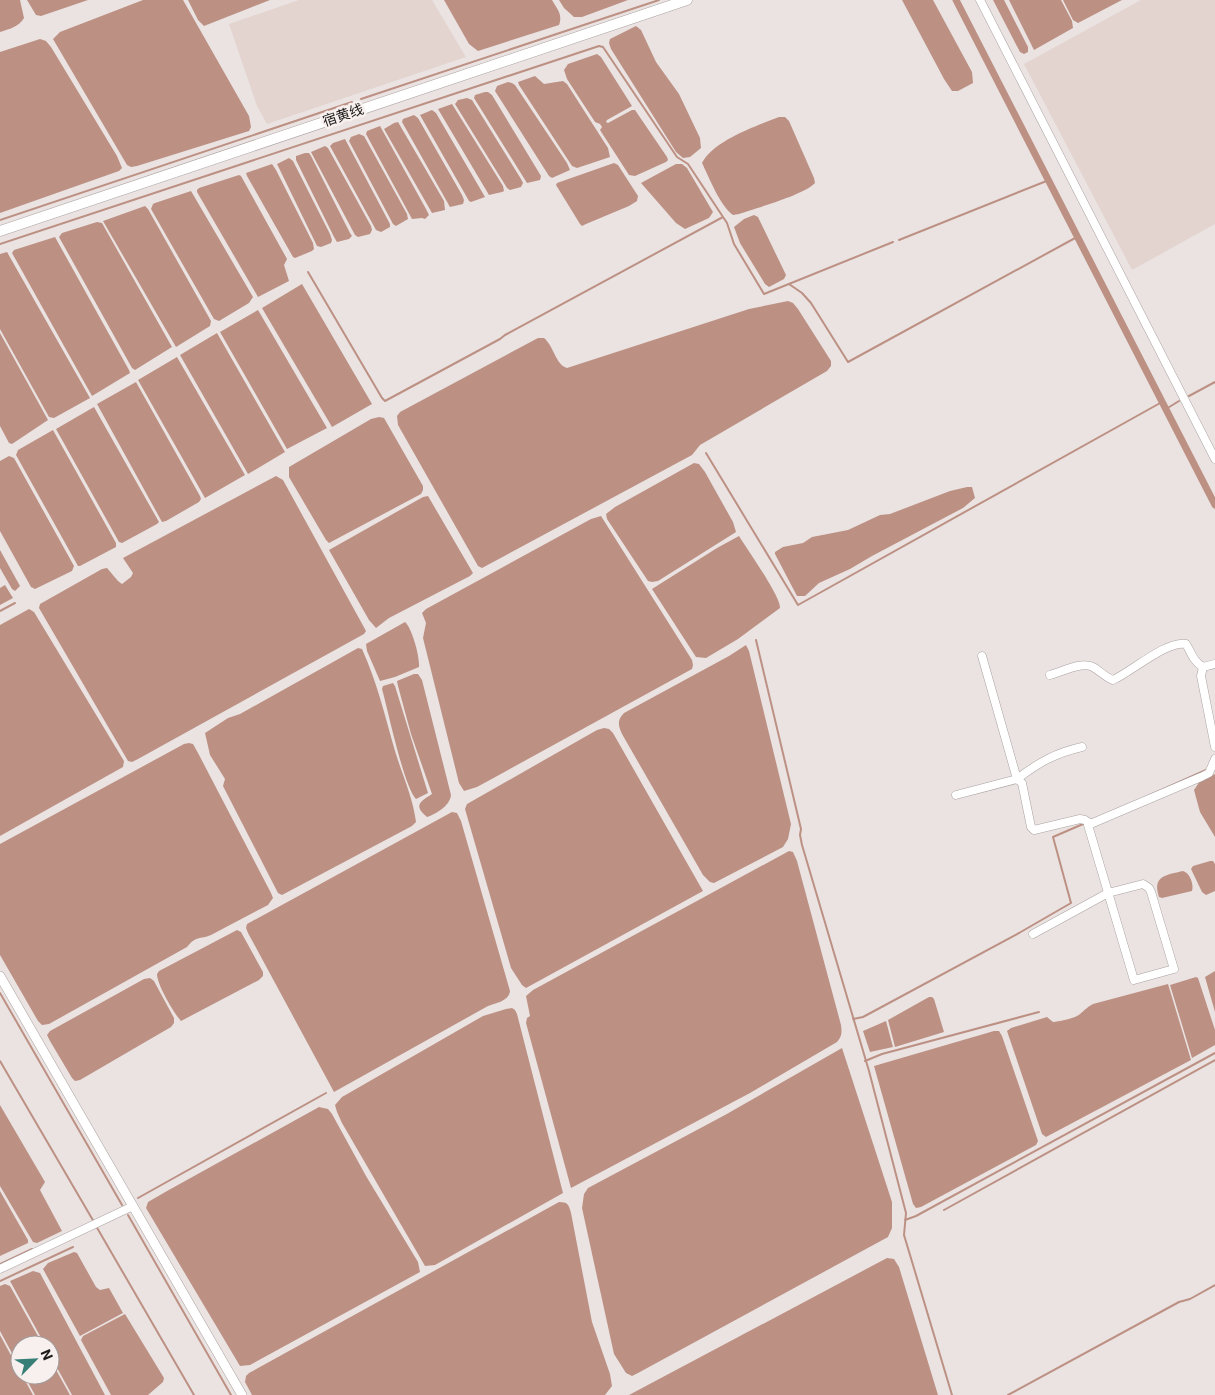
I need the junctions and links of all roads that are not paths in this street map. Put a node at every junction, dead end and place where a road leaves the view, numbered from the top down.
1 (687, 0) edge
2 (980, 0) edge
3 (0, 231) edge
4 (1215, 459) edge
5 (982, 656) dead end
6 (1215, 664) edge
7 (1203, 667) junction
8 (1050, 675) dead end
9 (1082, 747) dead end
10 (1215, 747) edge
11 (1215, 759) edge
12 (1017, 779) junction
13 (956, 795) dead end
14 (1091, 824) junction
15 (1108, 893) junction
16 (1032, 934) dead end
17 (0, 976) edge
18 (133, 1206) junction
19 (0, 1268) edge
20 (242, 1395) edge

1 - 3 main road, 宿黄线
2 - 4 street
5 - 12 street
6 - 7 street
7 - 8 street
7 - 10 street
9 - 12 street
11 - 14 street
12 - 13 street
12 - 14 street
14 - 15 street
15 - 15 street
15 - 16 street
17 - 18 street
18 - 19 street
18 - 20 street

